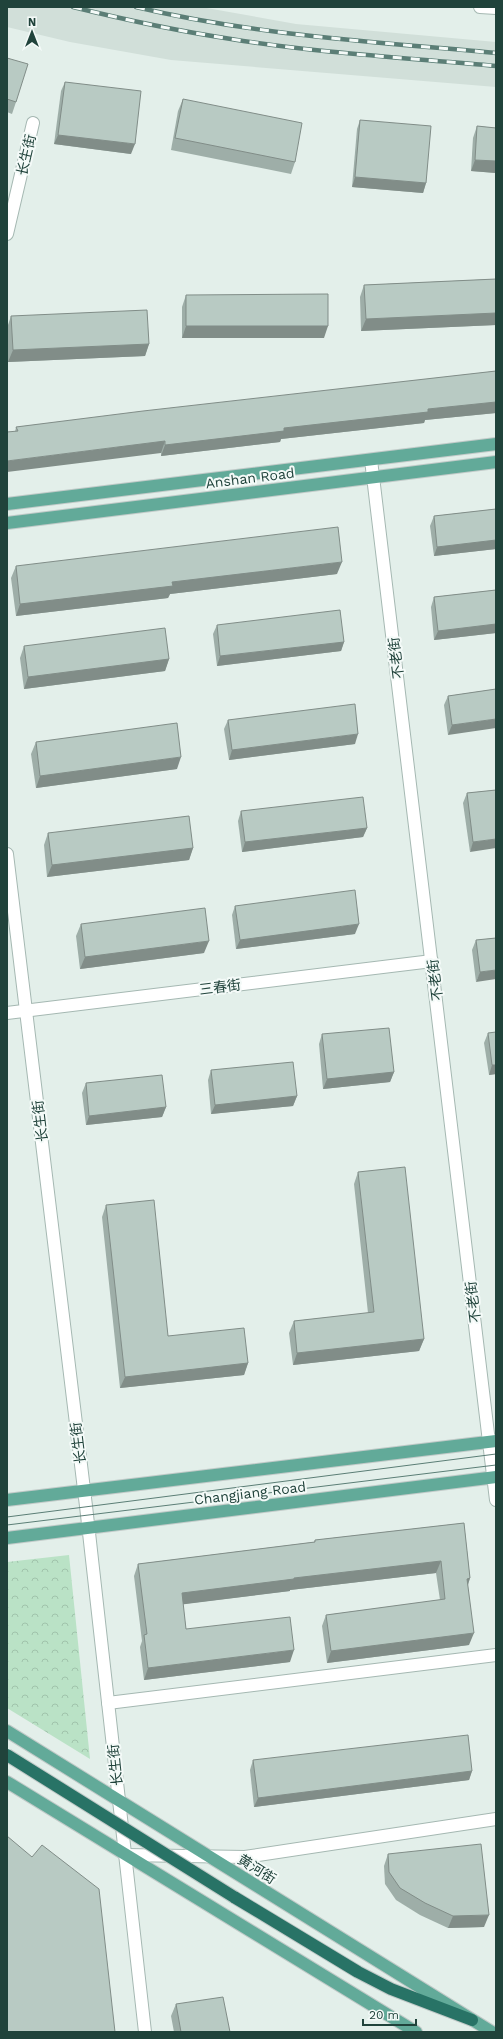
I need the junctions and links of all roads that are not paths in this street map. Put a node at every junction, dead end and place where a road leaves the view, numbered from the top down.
1 (480, 7) edge
2 (496, 8) edge
3 (33, 123) dead end
4 (7, 234) edge
5 (496, 444) edge
6 (371, 460) junction
7 (496, 462) edge
8 (374, 477) junction
9 (7, 504) edge
10 (7, 523) edge
11 (7, 854) edge
12 (432, 961) junction
13 (26, 1010) junction
14 (7, 1012) edge
15 (493, 1442) edge
16 (495, 1477) edge
17 (84, 1491) junction
18 (7, 1500) edge
19 (496, 1500) edge
20 (88, 1528) junction
21 (7, 1538) edge
22 (496, 1655) edge
23 (108, 1704) junction
24 (7, 1731) edge
25 (7, 1755) edge
26 (7, 1782) edge
27 (119, 1801) junction
28 (496, 1819) edge
29 (126, 1855) junction
30 (209, 1856) junction
31 (472, 2020) junction
32 (146, 2032) edge
33 (416, 2032) edge
34 (492, 2032) edge

1 - 2 street
3 - 4 street, 长生街
5 - 6 main road, Anshan Road
6 - 8 street, 不老街
6 - 9 main road, Anshan Road
7 - 8 main road, Anshan Road
8 - 10 main road, Anshan Road
8 - 12 street, 不老街
11 - 13 street, 长生街
12 - 13 street, 三春街
12 - 15 street, 不老街
13 - 14 street, 三春街
13 - 17 street, 长生街
15 - 16 street, 不老街
15 - 17 main road, Changjiang Road
16 - 19 street, 不老街
16 - 20 main road, Changjiang Road
17 - 18 main road, Changjiang Road
17 - 20 street, 长生街
20 - 21 main road, Changjiang Road
20 - 23 street, 长生街
22 - 23 street
23 - 27 street, 长生街
24 - 27 main road, 黄河街
25 - 31 highway, bridge
26 - 29 main road
27 - 29 street, 长生街
27 - 30 main road, 黄河街
28 - 30 street
29 - 30 street
29 - 32 street, 长生街
29 - 33 main road
30 - 31 main road, 黄河街
31 - 34 main road, 黄河街

